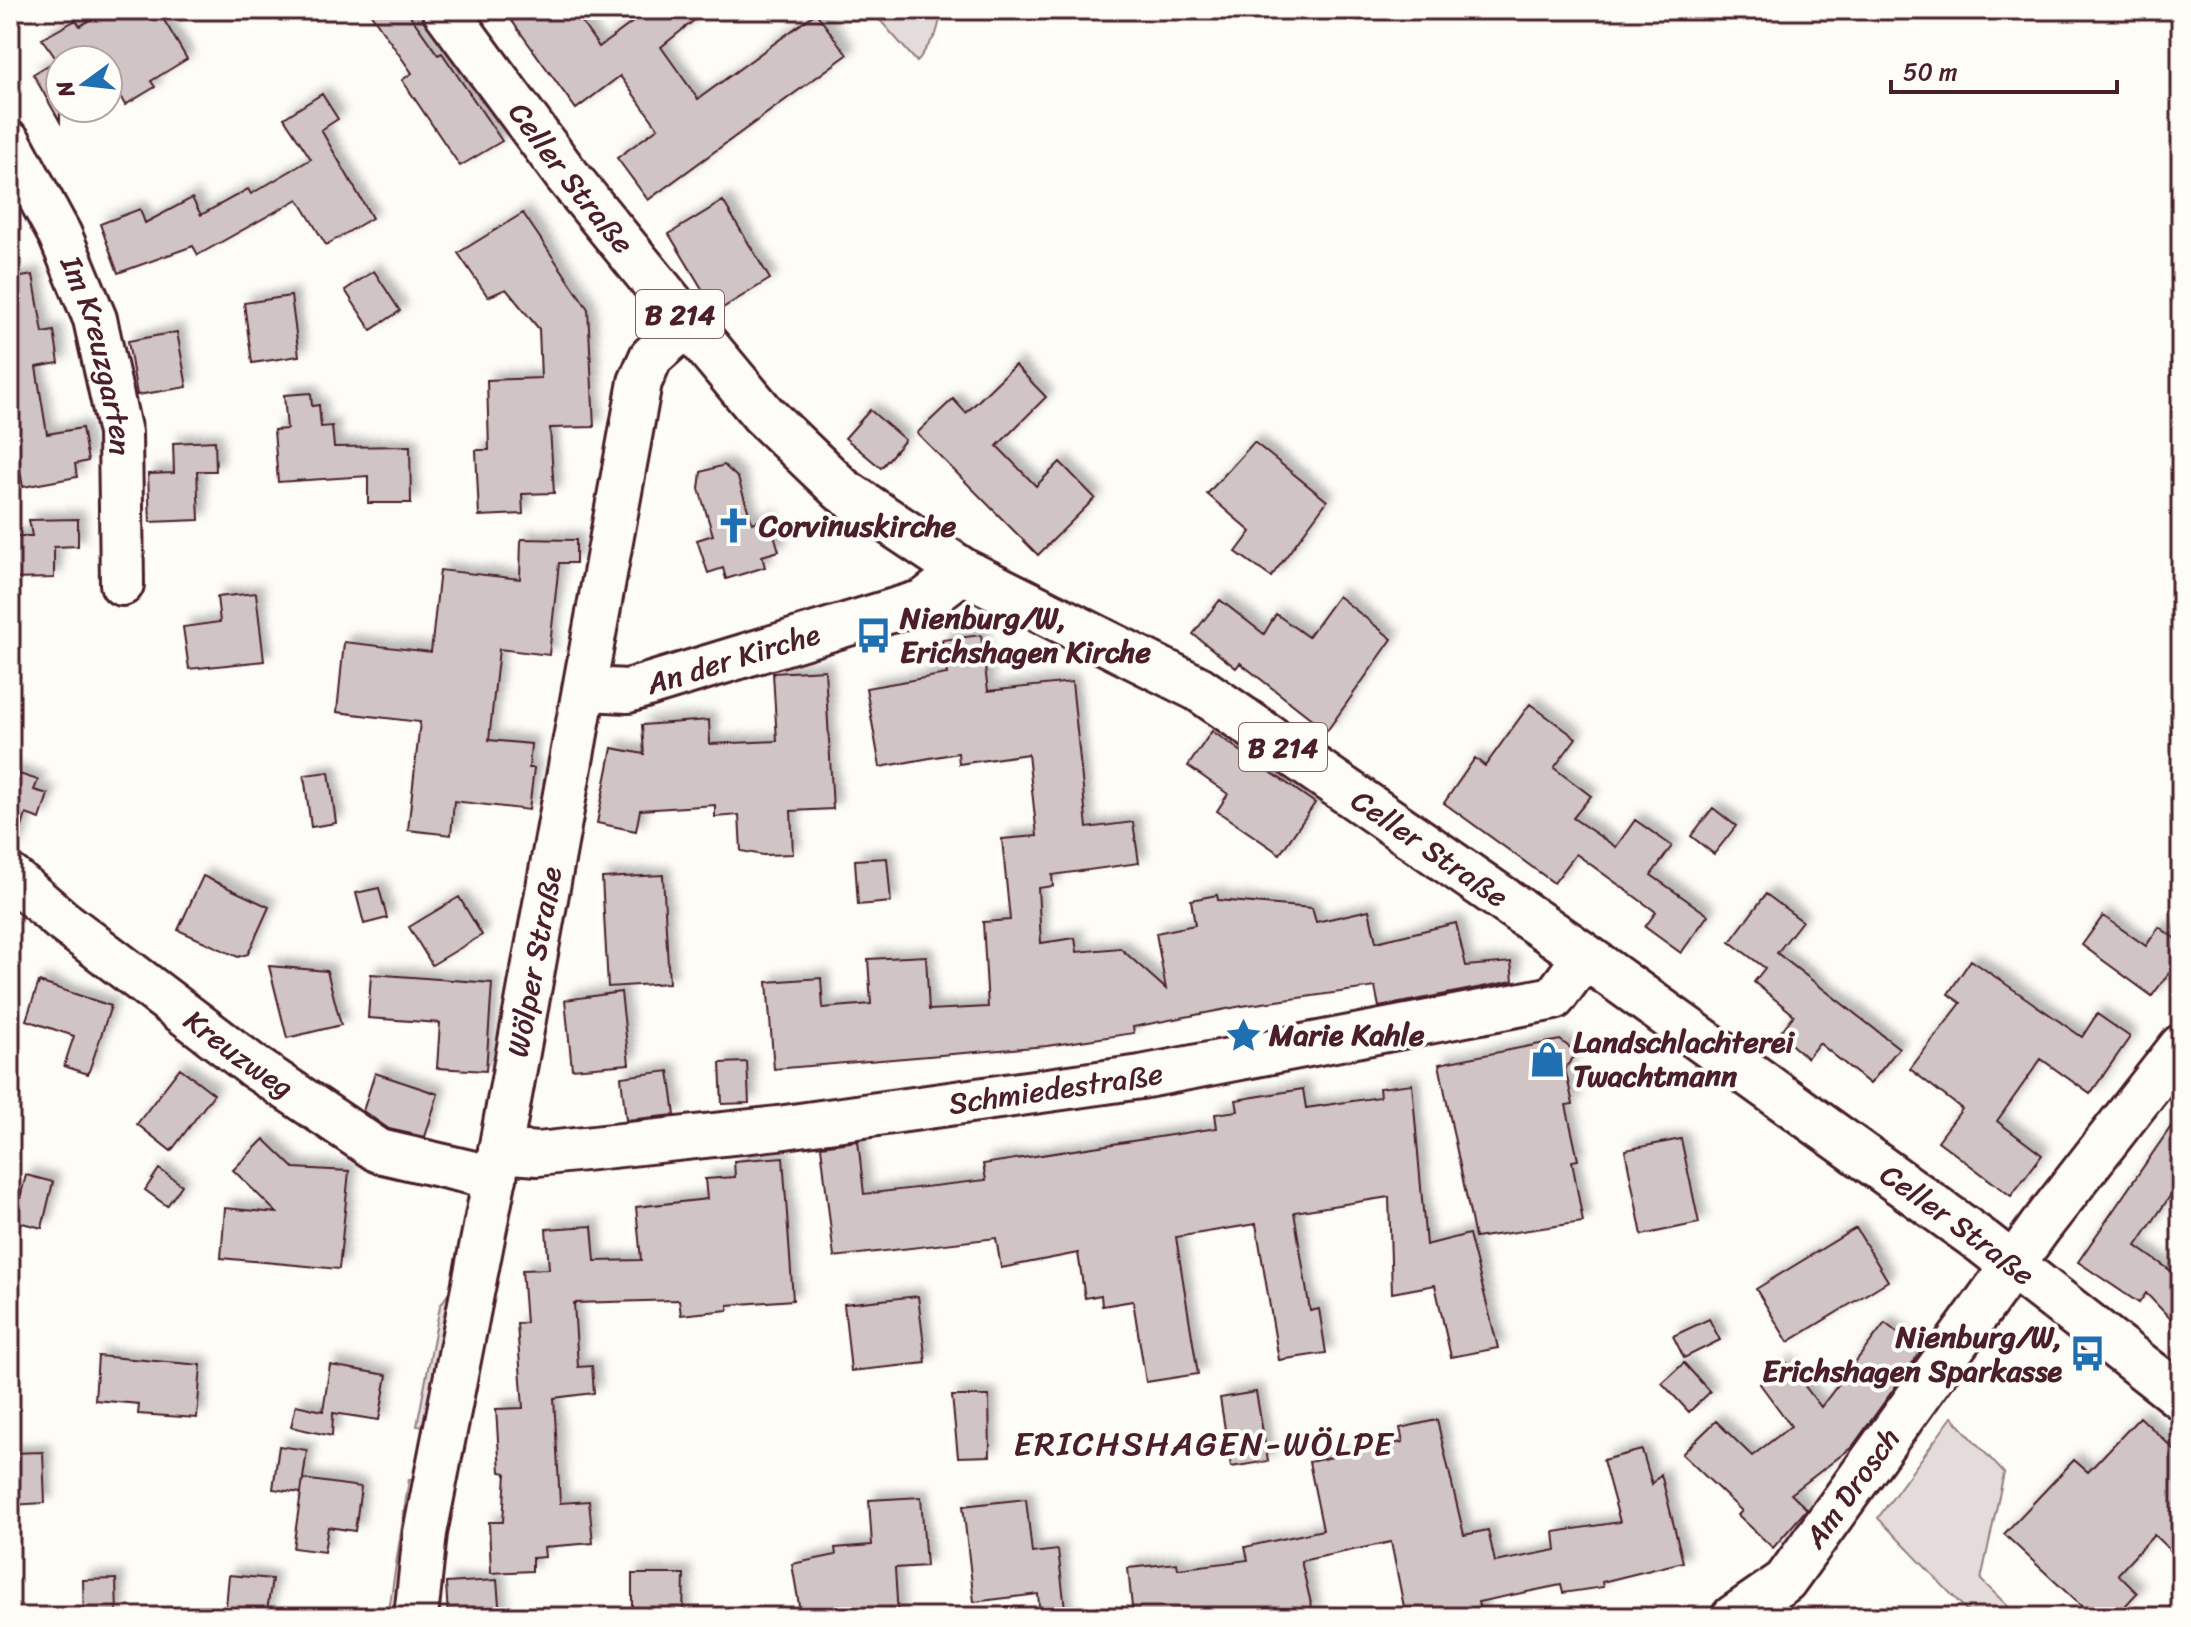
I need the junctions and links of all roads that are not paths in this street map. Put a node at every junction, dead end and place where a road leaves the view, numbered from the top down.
1 (445, 10) edge
2 (10, 143) edge
3 (688, 324) junction
4 (963, 571) junction
5 (122, 584) dead end
6 (586, 689) junction
7 (10, 876) edge
8 (1585, 956) junction
9 (2181, 1046) edge
10 (497, 1165) junction
11 (2013, 1265) junction
12 (2181, 1397) edge
13 (416, 1617) edge
14 (1733, 1617) edge

1 - 3 main road, Celler Straße / B 214
2 - 5 street, Im Kreuzgarten
3 - 4 main road, Celler Straße / B 214
3 - 6 street, Wölper Straße
4 - 6 street, An der Kirche
4 - 8 main road, Celler Straße / B 214
6 - 10 street, Wölper Straße
7 - 10 street, Kreuzweg
8 - 10 street, Schmiedestraße
8 - 11 main road, Celler Straße / B 214
9 - 11 street, Am Drosch
10 - 13 street, Wölper Straße
11 - 12 main road, Celler Straße / B 214
11 - 14 street, Am Drosch

